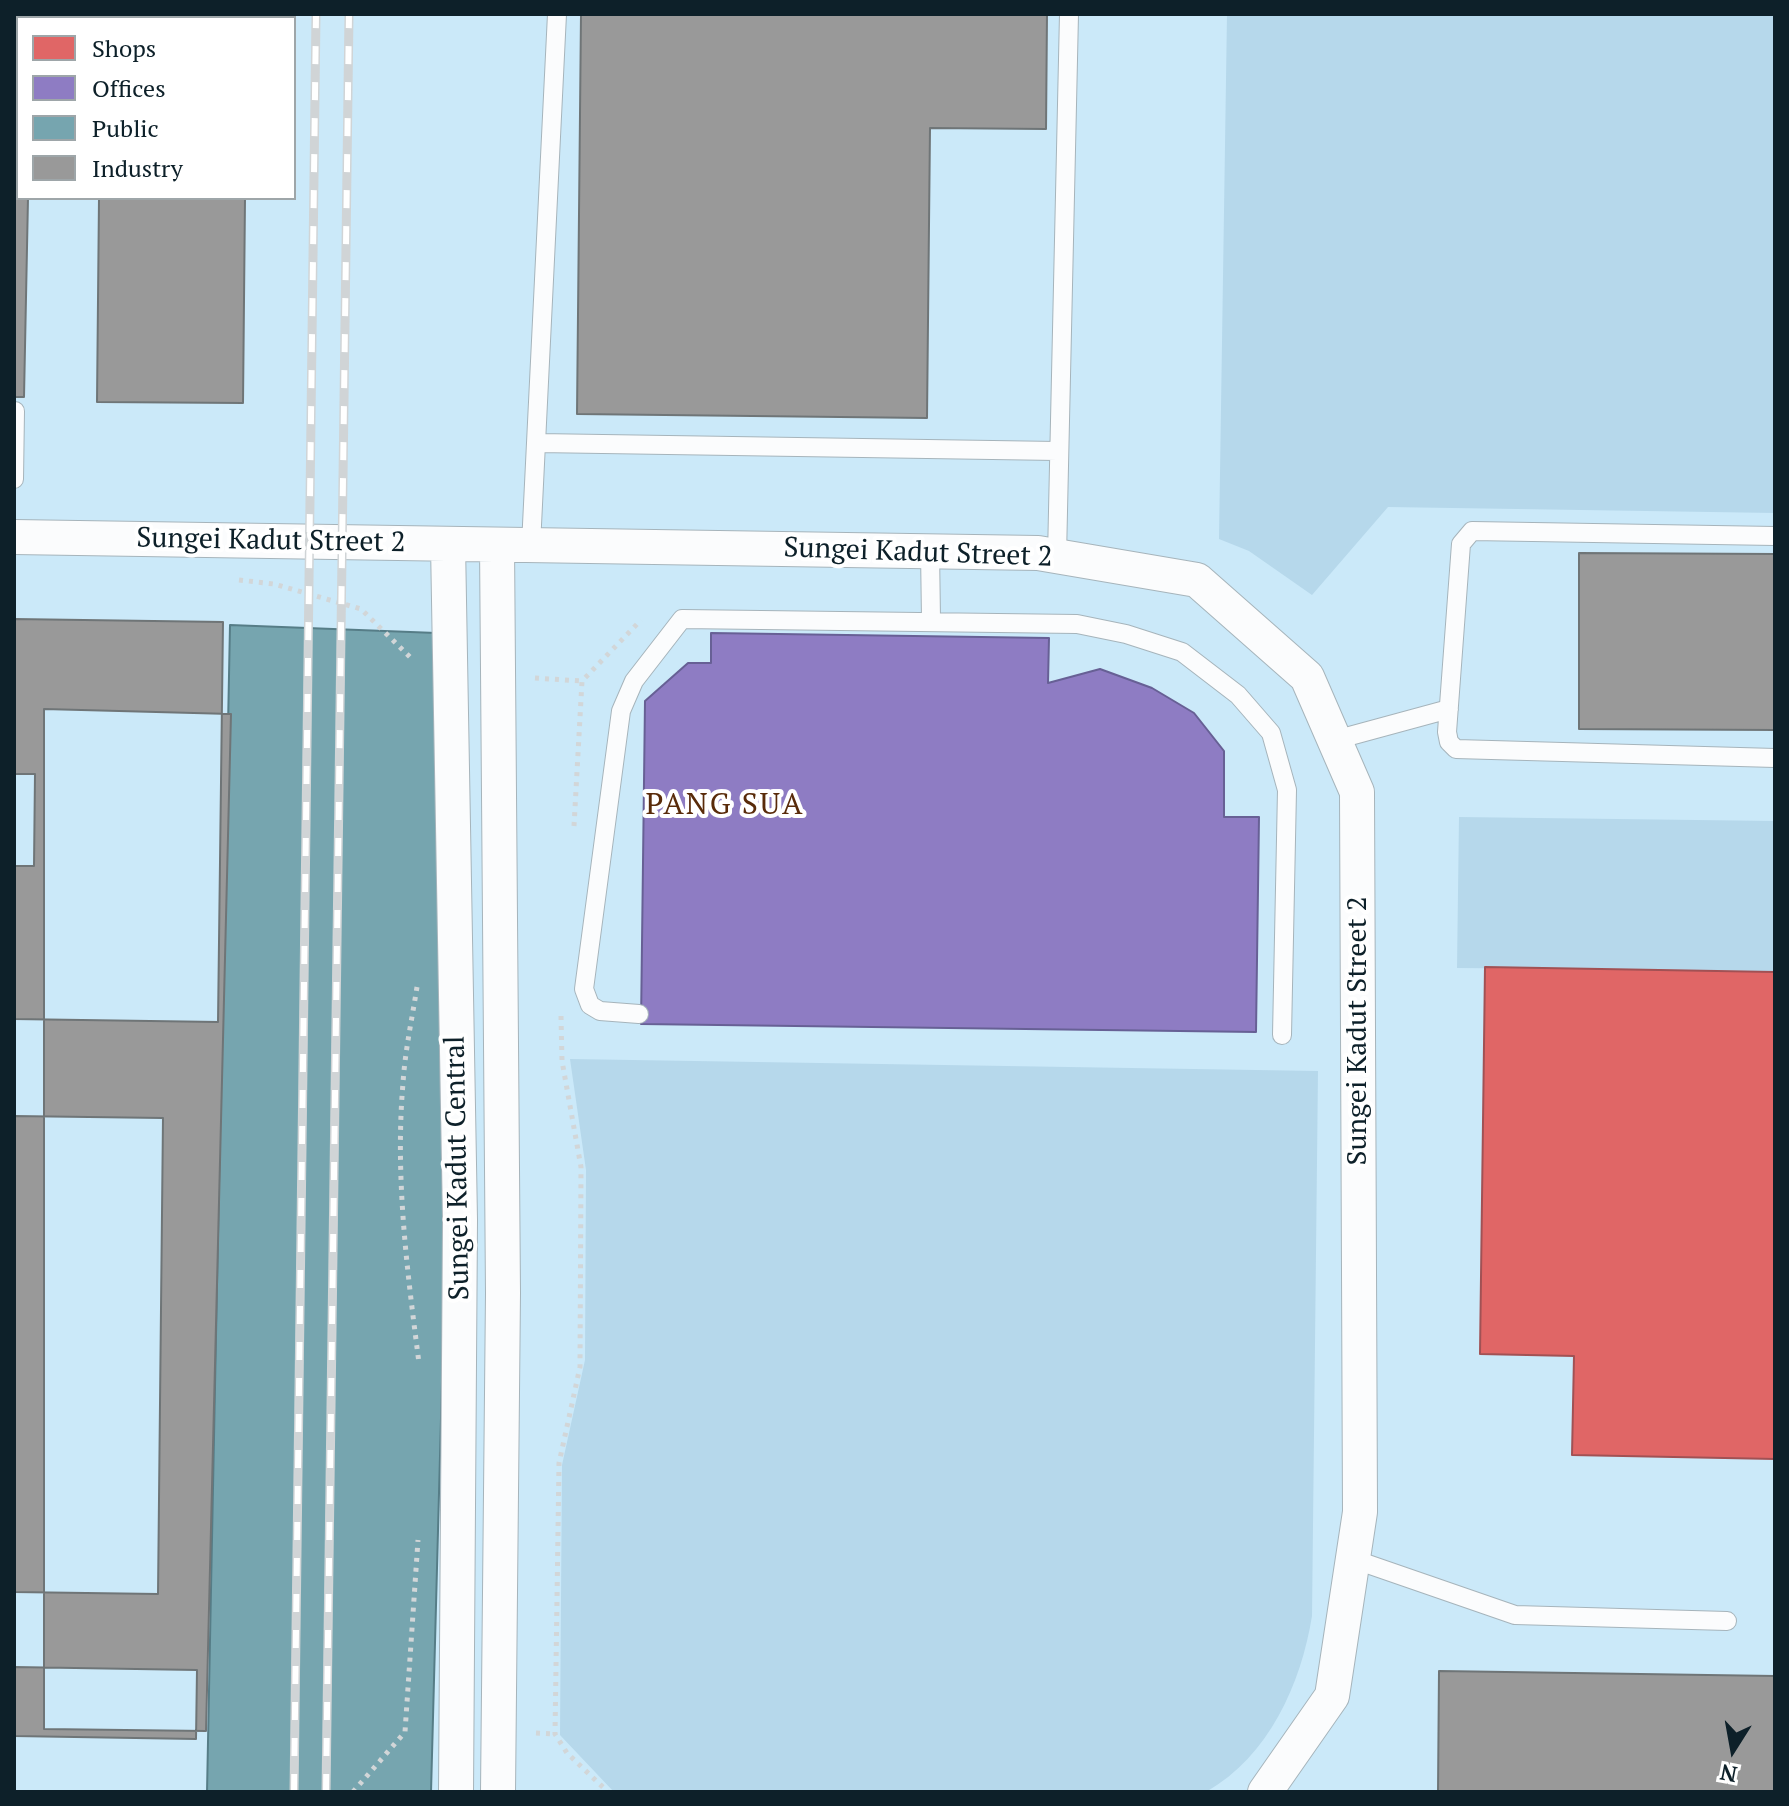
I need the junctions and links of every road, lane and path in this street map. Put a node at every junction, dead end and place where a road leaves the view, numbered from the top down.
1 (557, 14) edge
2 (1069, 14) edge
3 (15, 411) edge
4 (538, 443) junction
5 (1057, 451) junction
6 (14, 479) edge
7 (1775, 536) edge
8 (14, 537) edge
9 (448, 544) junction
10 (497, 545) junction
11 (531, 545) junction
12 (930, 551) junction
13 (1057, 556) junction
14 (225, 579) dead end
15 (648, 613) dead end
16 (931, 619) junction
17 (417, 664) dead end
18 (496, 675) junction
19 (582, 681) junction
20 (1449, 709) junction
21 (1335, 740) junction
22 (1775, 758) edge
23 (573, 839) dead end
24 (418, 975) dead end
25 (561, 1007) dead end
26 (639, 1014) dead end
27 (1282, 1035) dead end
28 (420, 1370) dead end
29 (418, 1531) dead end
30 (1353, 1559) junction
31 (1727, 1621) dead end
32 (503, 1784) edge
33 (449, 1785) edge
34 (353, 1792) edge
35 (608, 1792) edge
36 (1265, 1792) edge

1 - 4 lane
2 - 5 lane
3 - 6 lane
4 - 5 lane
4 - 11 lane
5 - 13 lane
7 - 20 lane
8 - 9 street, Sungei Kadut Street 2
9 - 10 street, Sungei Kadut Street 2
9 - 33 street, Sungei Kadut Central
10 - 11 street, Sungei Kadut Street 2
10 - 18 street, Sungei Kadut Central
11 - 12 street, Sungei Kadut Street 2
12 - 13 street, Sungei Kadut Street 2
12 - 16 lane
13 - 21 street, Sungei Kadut Street 2
14 - 17 path
15 - 19 path
16 - 26 lane
16 - 27 lane
18 - 19 path
18 - 32 street, Sungei Kadut Central
19 - 23 path
20 - 21 lane
20 - 22 lane
21 - 30 street, Sungei Kadut Street 2
24 - 28 path
25 - 35 path
29 - 34 path
30 - 31 lane
30 - 36 street, Sungei Kadut Street 2

